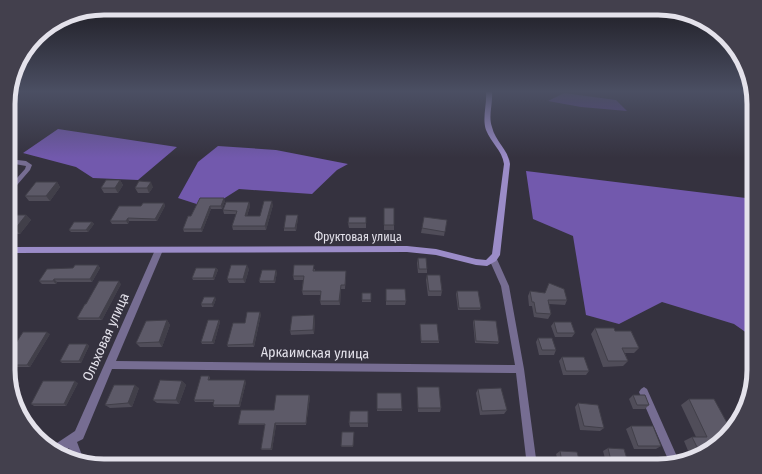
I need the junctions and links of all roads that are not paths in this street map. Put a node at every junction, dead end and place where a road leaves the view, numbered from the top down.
1 (489, 114) edge
2 (15, 162) edge
3 (15, 184) edge
4 (15, 250) edge
5 (160, 250) junction
6 (493, 259) junction
7 (109, 365) junction
8 (520, 369) junction
9 (644, 392) dead end
10 (75, 438) junction
11 (60, 447) edge
12 (78, 455) edge
13 (673, 457) edge
14 (531, 459) edge

1 - 6 street
2 - 3 street
4 - 5 street, Фруктовая улица
5 - 6 street, Фруктовая улица
5 - 7 street, Ольховая улица
6 - 8 street
7 - 8 street, Аркаимская улица
7 - 10 street, Ольховая улица
8 - 14 street
9 - 13 street
10 - 11 street
10 - 12 street

